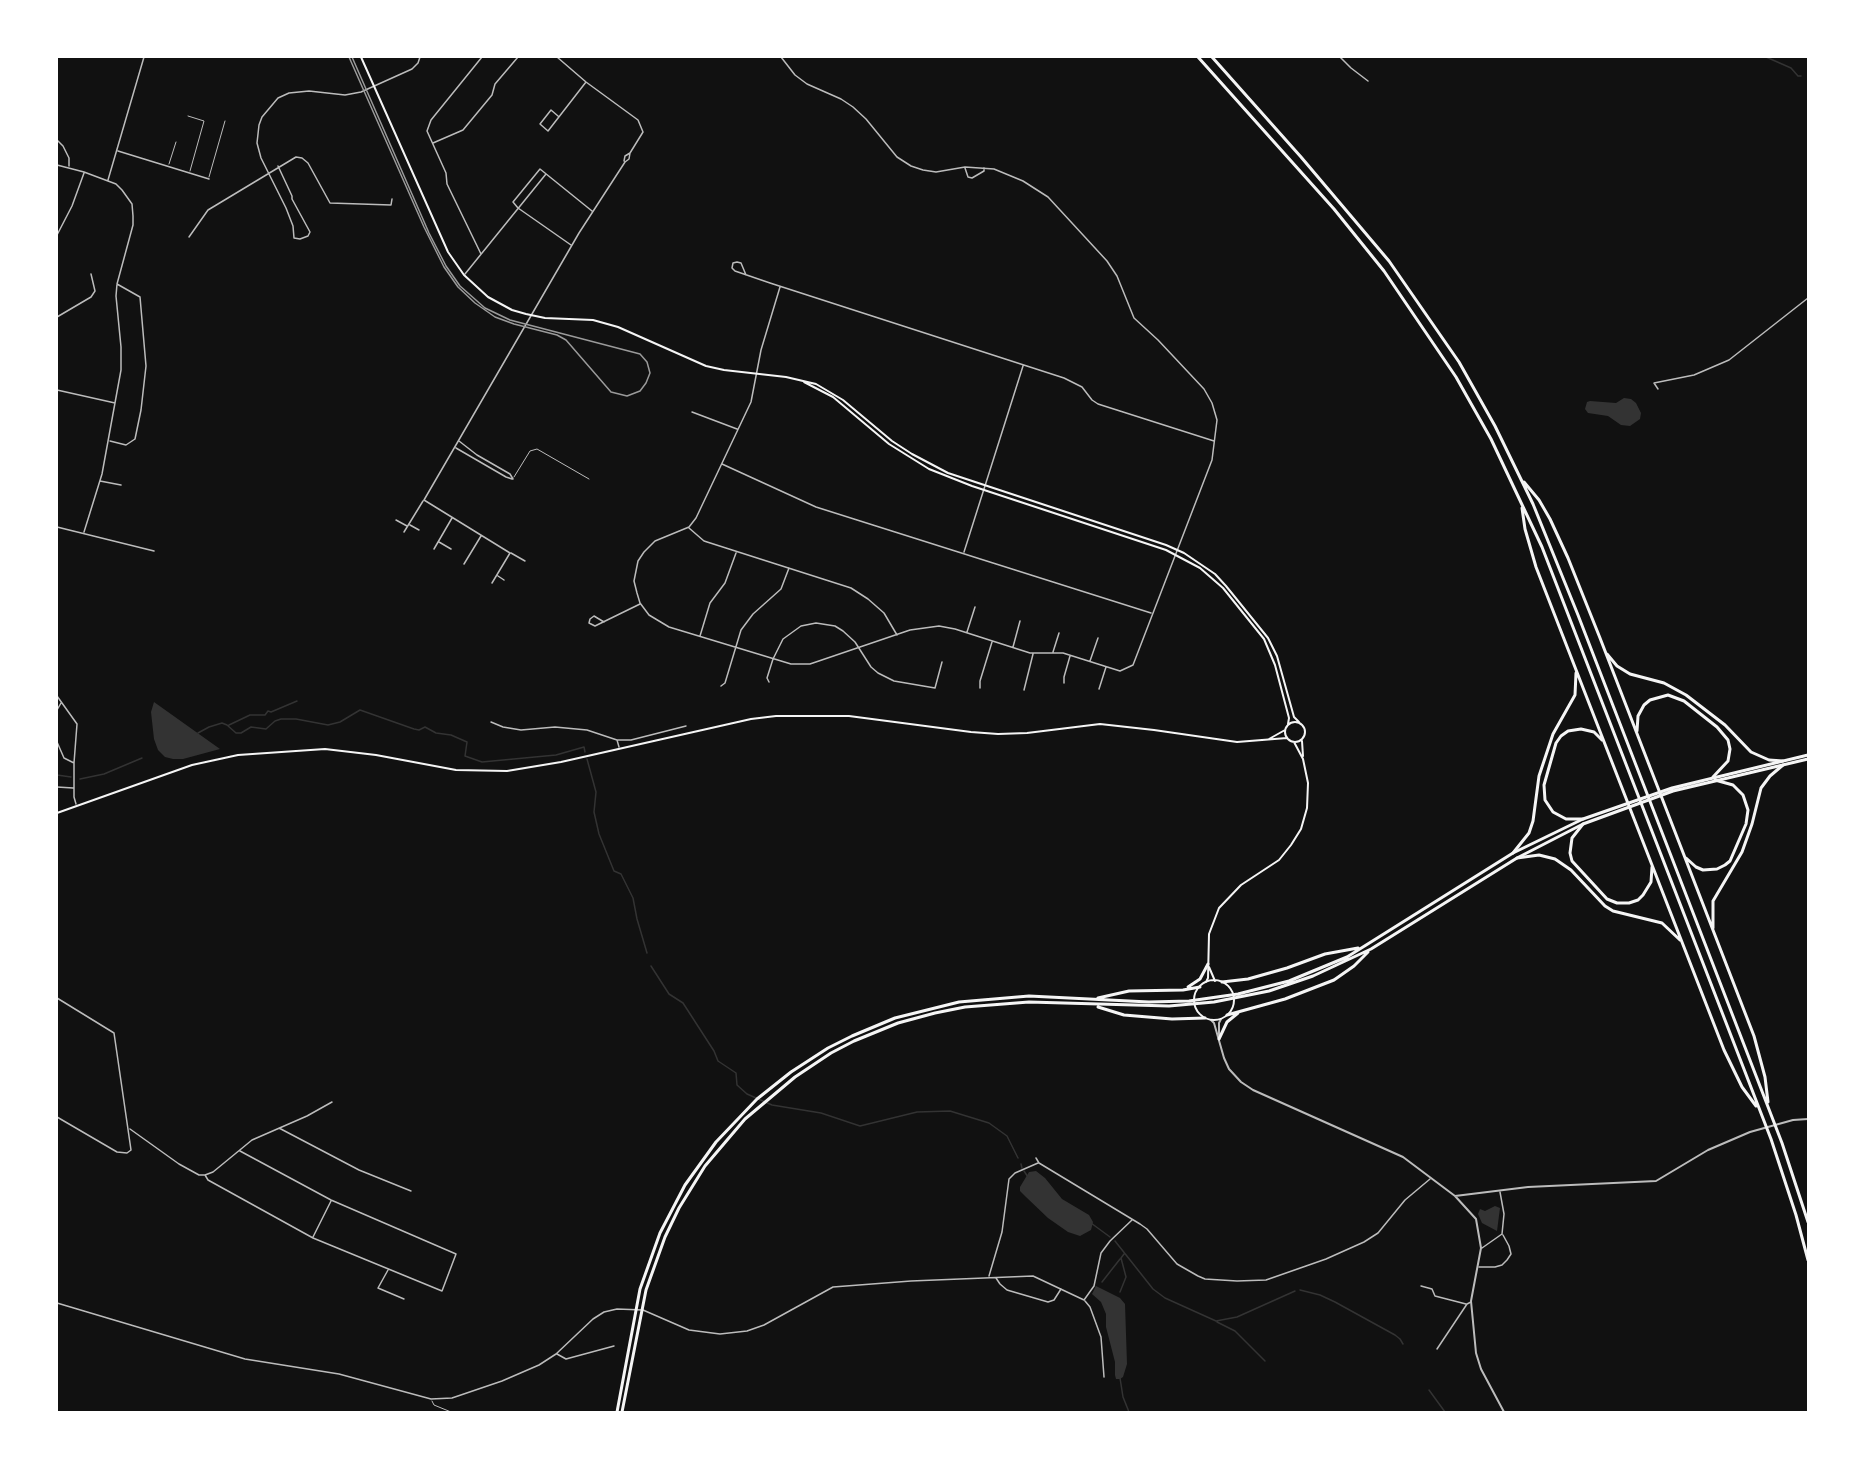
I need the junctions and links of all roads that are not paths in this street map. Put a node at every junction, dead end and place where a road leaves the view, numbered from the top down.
1 (144, 57) edge
2 (361, 57) edge
3 (420, 57) edge
4 (482, 57) edge
5 (518, 57) edge
6 (557, 57) edge
7 (781, 57) edge
8 (1198, 57) edge
9 (1212, 57) edge
10 (1340, 57) edge
11 (1368, 81) dead end
12 (586, 82) junction
13 (374, 87) junction
14 (188, 116) dead end
15 (558, 116) junction
16 (225, 121) dead end
17 (57, 140) edge
18 (176, 142) dead end
19 (432, 143) junction
20 (117, 150) junction
21 (630, 153) junction
22 (625, 162) junction
23 (57, 165) edge
24 (168, 166) junction
25 (278, 166) junction
26 (69, 167) junction
27 (964, 167) junction
28 (984, 168) junction
29 (84, 172) junction
30 (268, 172) junction
31 (189, 173) junction
32 (546, 174) junction
33 (208, 179) joint
34 (107, 180) junction
35 (392, 199) dead end
36 (518, 208) junction
37 (593, 211) junction
38 (57, 235) edge
39 (189, 237) dead end
40 (572, 246) junction
41 (481, 254) junction
42 (91, 274) dead end
43 (746, 274) junction
44 (464, 275) junction
45 (117, 284) junction
46 (780, 286) junction
47 (1808, 298) edge
48 (57, 316) edge
49 (532, 316) junction
50 (1023, 365) junction
51 (757, 374) junction
52 (802, 381) junction
53 (1658, 388) dead end
54 (57, 390) edge
55 (115, 403) junction
56 (692, 412) dead end
57 (860, 413) junction
58 (856, 417) junction
59 (738, 429) junction
60 (109, 441) junction
61 (458, 441) junction
62 (1215, 441) junction
63 (456, 448) junction
64 (722, 464) junction
65 (1520, 477) junction
66 (513, 479) junction
67 (589, 479) dead end
68 (100, 481) junction
69 (121, 484) dead end
70 (984, 488) junction
71 (424, 500) junction
72 (1522, 503) junction
73 (453, 517) junction
74 (396, 520) dead end
75 (408, 525) junction
76 (57, 527) edge
77 (689, 527) junction
78 (419, 530) dead end
79 (84, 532) junction
80 (404, 532) dead end
81 (482, 535) junction
82 (439, 542) junction
83 (434, 549) dead end
84 (451, 549) dead end
85 (1176, 551) junction
86 (154, 552) dead end
87 (510, 552) junction
88 (736, 552) junction
89 (964, 552) junction
90 (525, 561) dead end
91 (464, 564) dead end
92 (789, 568) junction
93 (497, 575) junction
94 (504, 580) dead end
95 (492, 583) dead end
96 (640, 603) junction
97 (975, 607) dead end
98 (1152, 614) junction
99 (604, 621) junction
100 (1020, 621) dead end
101 (967, 633) junction
102 (1059, 633) dead end
103 (897, 635) junction
104 (700, 636) junction
105 (1098, 638) dead end
106 (992, 641) junction
107 (736, 647) junction
108 (1012, 648) junction
109 (858, 649) junction
110 (1604, 650) junction
111 (1033, 653) junction
112 (1052, 653) junction
113 (1071, 655) junction
114 (772, 659) junction
115 (942, 662) dead end
116 (1090, 662) junction
117 (1106, 666) junction
118 (1576, 668) junction
119 (769, 682) dead end
120 (1064, 683) dead end
121 (721, 686) dead end
122 (980, 688) dead end
123 (1099, 689) dead end
124 (1024, 690) dead end
125 (57, 696) edge
126 (62, 702) junction
127 (57, 710) edge
128 (490, 722) dead end
129 (1299, 722) junction
130 (1288, 724) junction
131 (686, 726) dead end
132 (1285, 730) junction
133 (1637, 735) junction
134 (1287, 738) junction
135 (617, 740) junction
136 (1266, 740) junction
137 (1302, 740) junction
138 (57, 742) edge
139 (1294, 742) junction
140 (1606, 744) junction
141 (619, 748) junction
142 (1808, 757) edge
143 (1303, 759) junction
144 (74, 763) junction
145 (1783, 763) junction
146 (1714, 779) junction
147 (57, 787) edge
148 (74, 788) junction
149 (76, 804) junction
150 (57, 813) edge
151 (1583, 821) junction
152 (1513, 853) junction
153 (1683, 855) junction
154 (1517, 858) junction
155 (1652, 866) junction
156 (1713, 933) junction
157 (1683, 944) junction
158 (1363, 947) junction
159 (1371, 949) junction
160 (1208, 964) junction
161 (1215, 981) junction
162 (1206, 982) junction
163 (1222, 982) junction
164 (1199, 988) junction
165 (1183, 990) junction
166 (57, 998) edge
167 (1093, 999) junction
168 (1094, 1005) junction
169 (1239, 1012) junction
170 (1227, 1015) junction
171 (1205, 1018) junction
172 (1221, 1019) junction
173 (1211, 1020) junction
174 (1219, 1039) junction
175 (332, 1102) dead end
176 (1768, 1107) junction
177 (1760, 1111) junction
178 (57, 1117) edge
179 (1808, 1119) edge
180 (279, 1128) junction
181 (129, 1129) junction
182 (240, 1150) junction
183 (1036, 1158) dead end
184 (1039, 1163) junction
185 (205, 1175) junction
186 (1430, 1178) junction
187 (411, 1191) dead end
188 (1500, 1191) junction
189 (1455, 1196) junction
190 (331, 1200) junction
191 (1132, 1220) junction
192 (1808, 1222) edge
193 (1502, 1234) junction
194 (313, 1238) junction
195 (1481, 1248) junction
196 (1808, 1260) edge
197 (1478, 1267) junction
198 (389, 1269) junction
199 (989, 1277) junction
200 (996, 1277) junction
201 (1421, 1286) dead end
202 (1061, 1288) junction
203 (404, 1299) dead end
204 (1084, 1300) junction
205 (1471, 1302) junction
206 (57, 1303) edge
207 (1467, 1304) junction
208 (614, 1346) dead end
209 (1437, 1349) dead end
210 (556, 1354) junction
211 (1104, 1377) dead end
212 (431, 1399) junction
213 (451, 1412) edge
214 (617, 1412) edge
215 (622, 1412) edge
216 (1504, 1412) edge

1 - 20 street
2 - 13 main road
3 - 13 street
4 - 19 street
5 - 19 street
6 - 12 street
7 - 27 street
8 - 72 highway
9 - 65 highway
10 - 11 street
12 - 15 street
12 - 21 street
13 - 30 street
13 - 44 main road
14 - 31 lane
15 - 15 street
16 - 33 lane
17 - 26 street
18 - 24 lane
19 - 41 street
20 - 24 street
20 - 34 street
21 - 22 street
21 - 22 street
22 - 37 street
23 - 26 street
24 - 31 street
25 - 30 street
25 - 30 street
25 - 35 street
26 - 29 street
27 - 28 street
27 - 28 street
28 - 62 street
29 - 34 street
29 - 38 street
30 - 39 street
31 - 33 street
32 - 36 street
32 - 36 street
32 - 37 street
34 - 45 street
36 - 40 street
36 - 41 street
37 - 40 street
40 - 49 street
41 - 44 street
42 - 48 street
43 - 43 street
43 - 46 street
44 - 49 main road
45 - 55 street
45 - 60 street
46 - 50 street
46 - 51 street
47 - 53 street
49 - 51 main road
49 - 61 street
50 - 62 street
50 - 70 street
51 - 52 main road
51 - 59 street
52 - 57 main road
52 - 58 main road
54 - 55 street
55 - 60 street
56 - 59 street
57 - 58 main road
57 - 70 main road
58 - 70 main road
59 - 64 street
60 - 68 street
61 - 63 street
61 - 66 street
62 - 85 street
63 - 66 street
63 - 71 street
64 - 77 street
64 - 89 street
65 - 110 highway
65 - 176 highway
66 - 67 lane
68 - 69 street
68 - 79 street
70 - 85 main road
70 - 89 street
71 - 73 street
71 - 75 street
72 - 118 highway
72 - 177 highway
73 - 81 street
73 - 82 street
74 - 75 street
75 - 78 street
75 - 80 street
76 - 79 street
77 - 88 street
77 - 96 street
79 - 86 street
81 - 87 street
81 - 91 street
82 - 83 street
82 - 84 street
85 - 98 street
85 - 129 main road
85 - 130 main road
87 - 90 street
87 - 93 street
88 - 92 street
88 - 104 street
89 - 98 street
92 - 103 street
92 - 107 street
93 - 94 street
93 - 95 street
96 - 99 street
96 - 104 street
97 - 101 street
98 - 117 street
99 - 99 street
100 - 108 street
101 - 103 street
101 - 106 street
102 - 112 street
103 - 109 street
104 - 107 street
105 - 116 street
106 - 108 street
106 - 122 street
107 - 114 street
107 - 121 street
108 - 111 street
109 - 114 street
109 - 114 street
109 - 115 street
110 - 133 highway
110 - 145 highway
111 - 112 street
111 - 124 street
112 - 113 street
113 - 116 street
113 - 120 street
114 - 119 street
116 - 117 street
117 - 123 street
118 - 140 highway
118 - 152 highway
125 - 126 street
126 - 127 street
126 - 144 street
128 - 135 street
129 - 130 main road
129 - 137 main road
130 - 132 main road
131 - 135 street
132 - 134 main road
132 - 136 main road
133 - 146 highway
133 - 153 highway
134 - 136 main road
134 - 139 main road
135 - 141 street
136 - 141 main road
137 - 139 main road
137 - 143 main road
138 - 144 street
139 - 143 main road
140 - 151 highway
140 - 155 highway
141 - 149 main road
142 - 145 highway
143 - 160 main road
144 - 148 street
145 - 146 highway
145 - 156 highway
146 - 151 highway
146 - 153 highway
147 - 148 street
148 - 149 street
149 - 150 main road
151 - 152 highway
151 - 154 highway
151 - 155 highway
152 - 158 highway
153 - 156 highway
154 - 157 highway
154 - 159 highway
155 - 157 highway
156 - 176 highway
157 - 177 highway
158 - 163 highway
158 - 167 highway
159 - 168 highway
159 - 169 highway
160 - 161 main road
160 - 162 main road
160 - 165 highway
161 - 162 main road
161 - 163 main road
162 - 164 main road
163 - 170 main road
164 - 165 highway
164 - 171 main road
165 - 167 highway
166 - 181 street
167 - 214 highway
168 - 171 highway
168 - 215 highway
169 - 170 highway
169 - 174 highway
170 - 172 main road
171 - 173 main road
172 - 173 main road
172 - 174 street
173 - 174 street
174 - 186 street
175 - 180 street
176 - 192 highway
177 - 196 highway
178 - 181 street
179 - 188 street
180 - 182 street
180 - 187 street
181 - 185 street
182 - 185 street
182 - 190 street
183 - 184 street
184 - 191 street
184 - 199 street
185 - 194 street
186 - 189 street
186 - 191 street
188 - 189 street
188 - 193 street
189 - 195 street
190 - 194 street
190 - 198 street
191 - 204 street
193 - 195 street
193 - 197 street
194 - 198 street
195 - 197 street
197 - 205 street
198 - 203 street
199 - 200 street
199 - 210 street
200 - 202 street
200 - 202 street
201 - 207 street
202 - 204 street
204 - 211 street
205 - 207 street
205 - 216 street
206 - 212 street
207 - 209 street
208 - 210 street
210 - 212 street
212 - 213 lane

